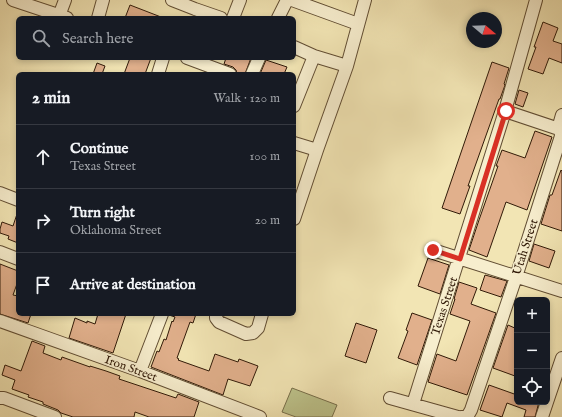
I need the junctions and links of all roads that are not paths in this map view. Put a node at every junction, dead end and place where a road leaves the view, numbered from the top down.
1 (13, 0) edge
2 (64, 0) edge
3 (103, 0) edge
4 (172, 0) edge
5 (240, 0) edge
6 (287, 0) edge
7 (292, 0) edge
8 (365, 0) edge
9 (536, 0) edge
10 (197, 5) edge
11 (60, 16) edge
12 (63, 16) edge
13 (99, 16) edge
14 (217, 16) edge
15 (234, 16) edge
16 (279, 16) edge
17 (358, 24) junction
18 (296, 48) edge
19 (314, 56) junction
20 (162, 60) edge
21 (192, 60) edge
22 (258, 60) edge
23 (347, 66) junction
24 (159, 72) edge
25 (225, 72) edge
26 (253, 72) edge
27 (296, 101) edge
28 (506, 111) junction
29 (562, 115) edge
30 (561, 130) edge
31 (296, 144) edge
32 (317, 150) junction
33 (0, 193) edge
34 (16, 199) edge
35 (296, 213) edge
36 (433, 250) dead end
37 (0, 252) edge
38 (16, 258) edge
39 (460, 259) junction
40 (516, 277) junction
41 (562, 291) edge
42 (160, 316) edge
43 (216, 316) edge
44 (261, 316) edge
45 (0, 321) edge
46 (562, 358) edge
47 (140, 371) junction
48 (550, 393) edge
49 (0, 398) edge
50 (390, 398) dead end
51 (413, 404) junction
52 (546, 405) edge
53 (55, 417) edge
54 (260, 417) edge
55 (459, 417) edge
56 (542, 417) edge

1 - 11 street
2 - 12 street
3 - 13 street
4 - 10 street
5 - 15 street
6 - 16 street
7 - 17 street
8 - 17 street
9 - 28 street, Texas Street
10 - 14 street
17 - 23 street
18 - 19 street
19 - 23 street
19 - 27 street
20 - 24 street
21 - 25 street
22 - 26 street
23 - 32 street
28 - 30 street
28 - 39 street, Texas Street
29 - 30 street, Utah Street
30 - 40 street, Utah Street
31 - 32 street
32 - 35 street
33 - 34 street
36 - 39 street
37 - 38 street
39 - 40 street
39 - 51 street, Texas Street
40 - 41 street
40 - 55 street, Utah Street
42 - 47 street
43 - 44 street
45 - 47 street, Iron Street
46 - 48 street
47 - 54 street, Iron Street
49 - 53 street
50 - 51 street, Utah Street
51 - 55 street, Utah Street
52 - 56 street

